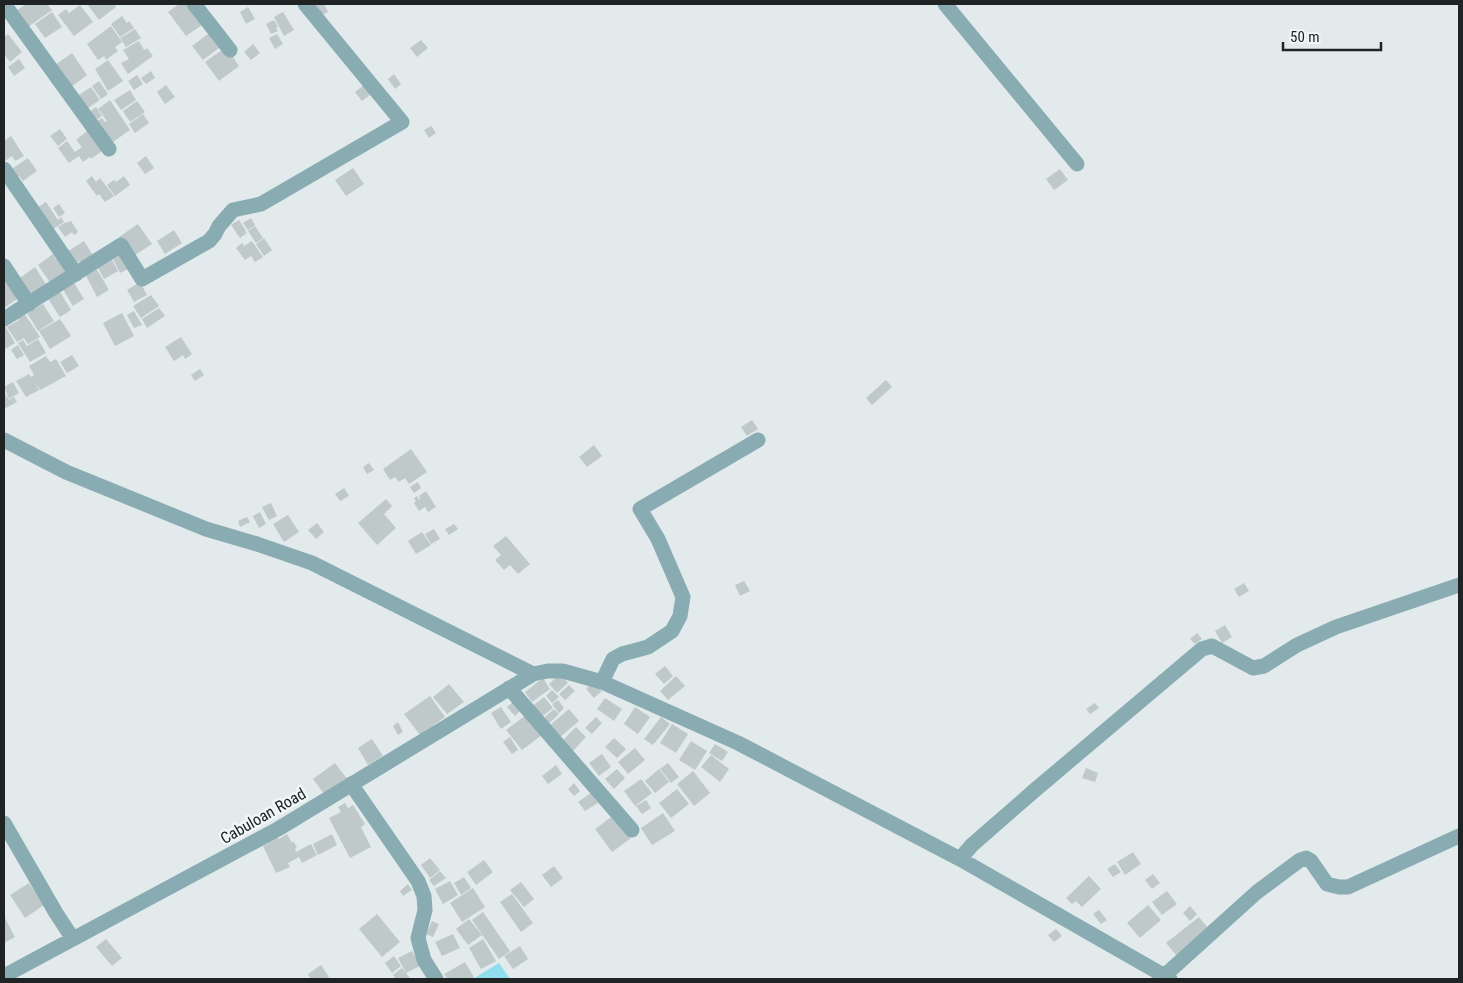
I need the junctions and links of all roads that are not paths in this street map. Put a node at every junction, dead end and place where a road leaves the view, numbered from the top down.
1 (4, 4) edge
2 (194, 4) edge
3 (305, 4) edge
4 (945, 4) edge
5 (230, 50) dead end
6 (109, 149) dead end
7 (1077, 164) dead end
8 (4, 169) edge
9 (4, 266) edge
10 (76, 274) junction
11 (29, 304) junction
12 (4, 319) edge
13 (4, 440) edge
14 (758, 440) dead end
15 (1459, 585) edge
16 (533, 674) junction
17 (602, 682) junction
18 (509, 688) junction
19 (352, 784) junction
20 (4, 823) edge
21 (632, 830) dead end
22 (1459, 836) edge
23 (960, 859) junction
24 (74, 939) junction
25 (4, 976) edge
26 (1167, 978) edge
27 (436, 979) edge

1 - 6 street
2 - 5 street
3 - 10 street
4 - 7 street
8 - 10 street
9 - 11 street
10 - 11 street
11 - 12 street
13 - 16 street
14 - 17 street
15 - 23 street
16 - 17 street
16 - 18 street, Cabuloan Road
17 - 23 street
18 - 19 street, Cabuloan Road
18 - 21 street
19 - 24 street, Cabuloan Road
19 - 27 street
20 - 24 street
22 - 26 street
23 - 26 street
24 - 25 street, Cabuloan Road

